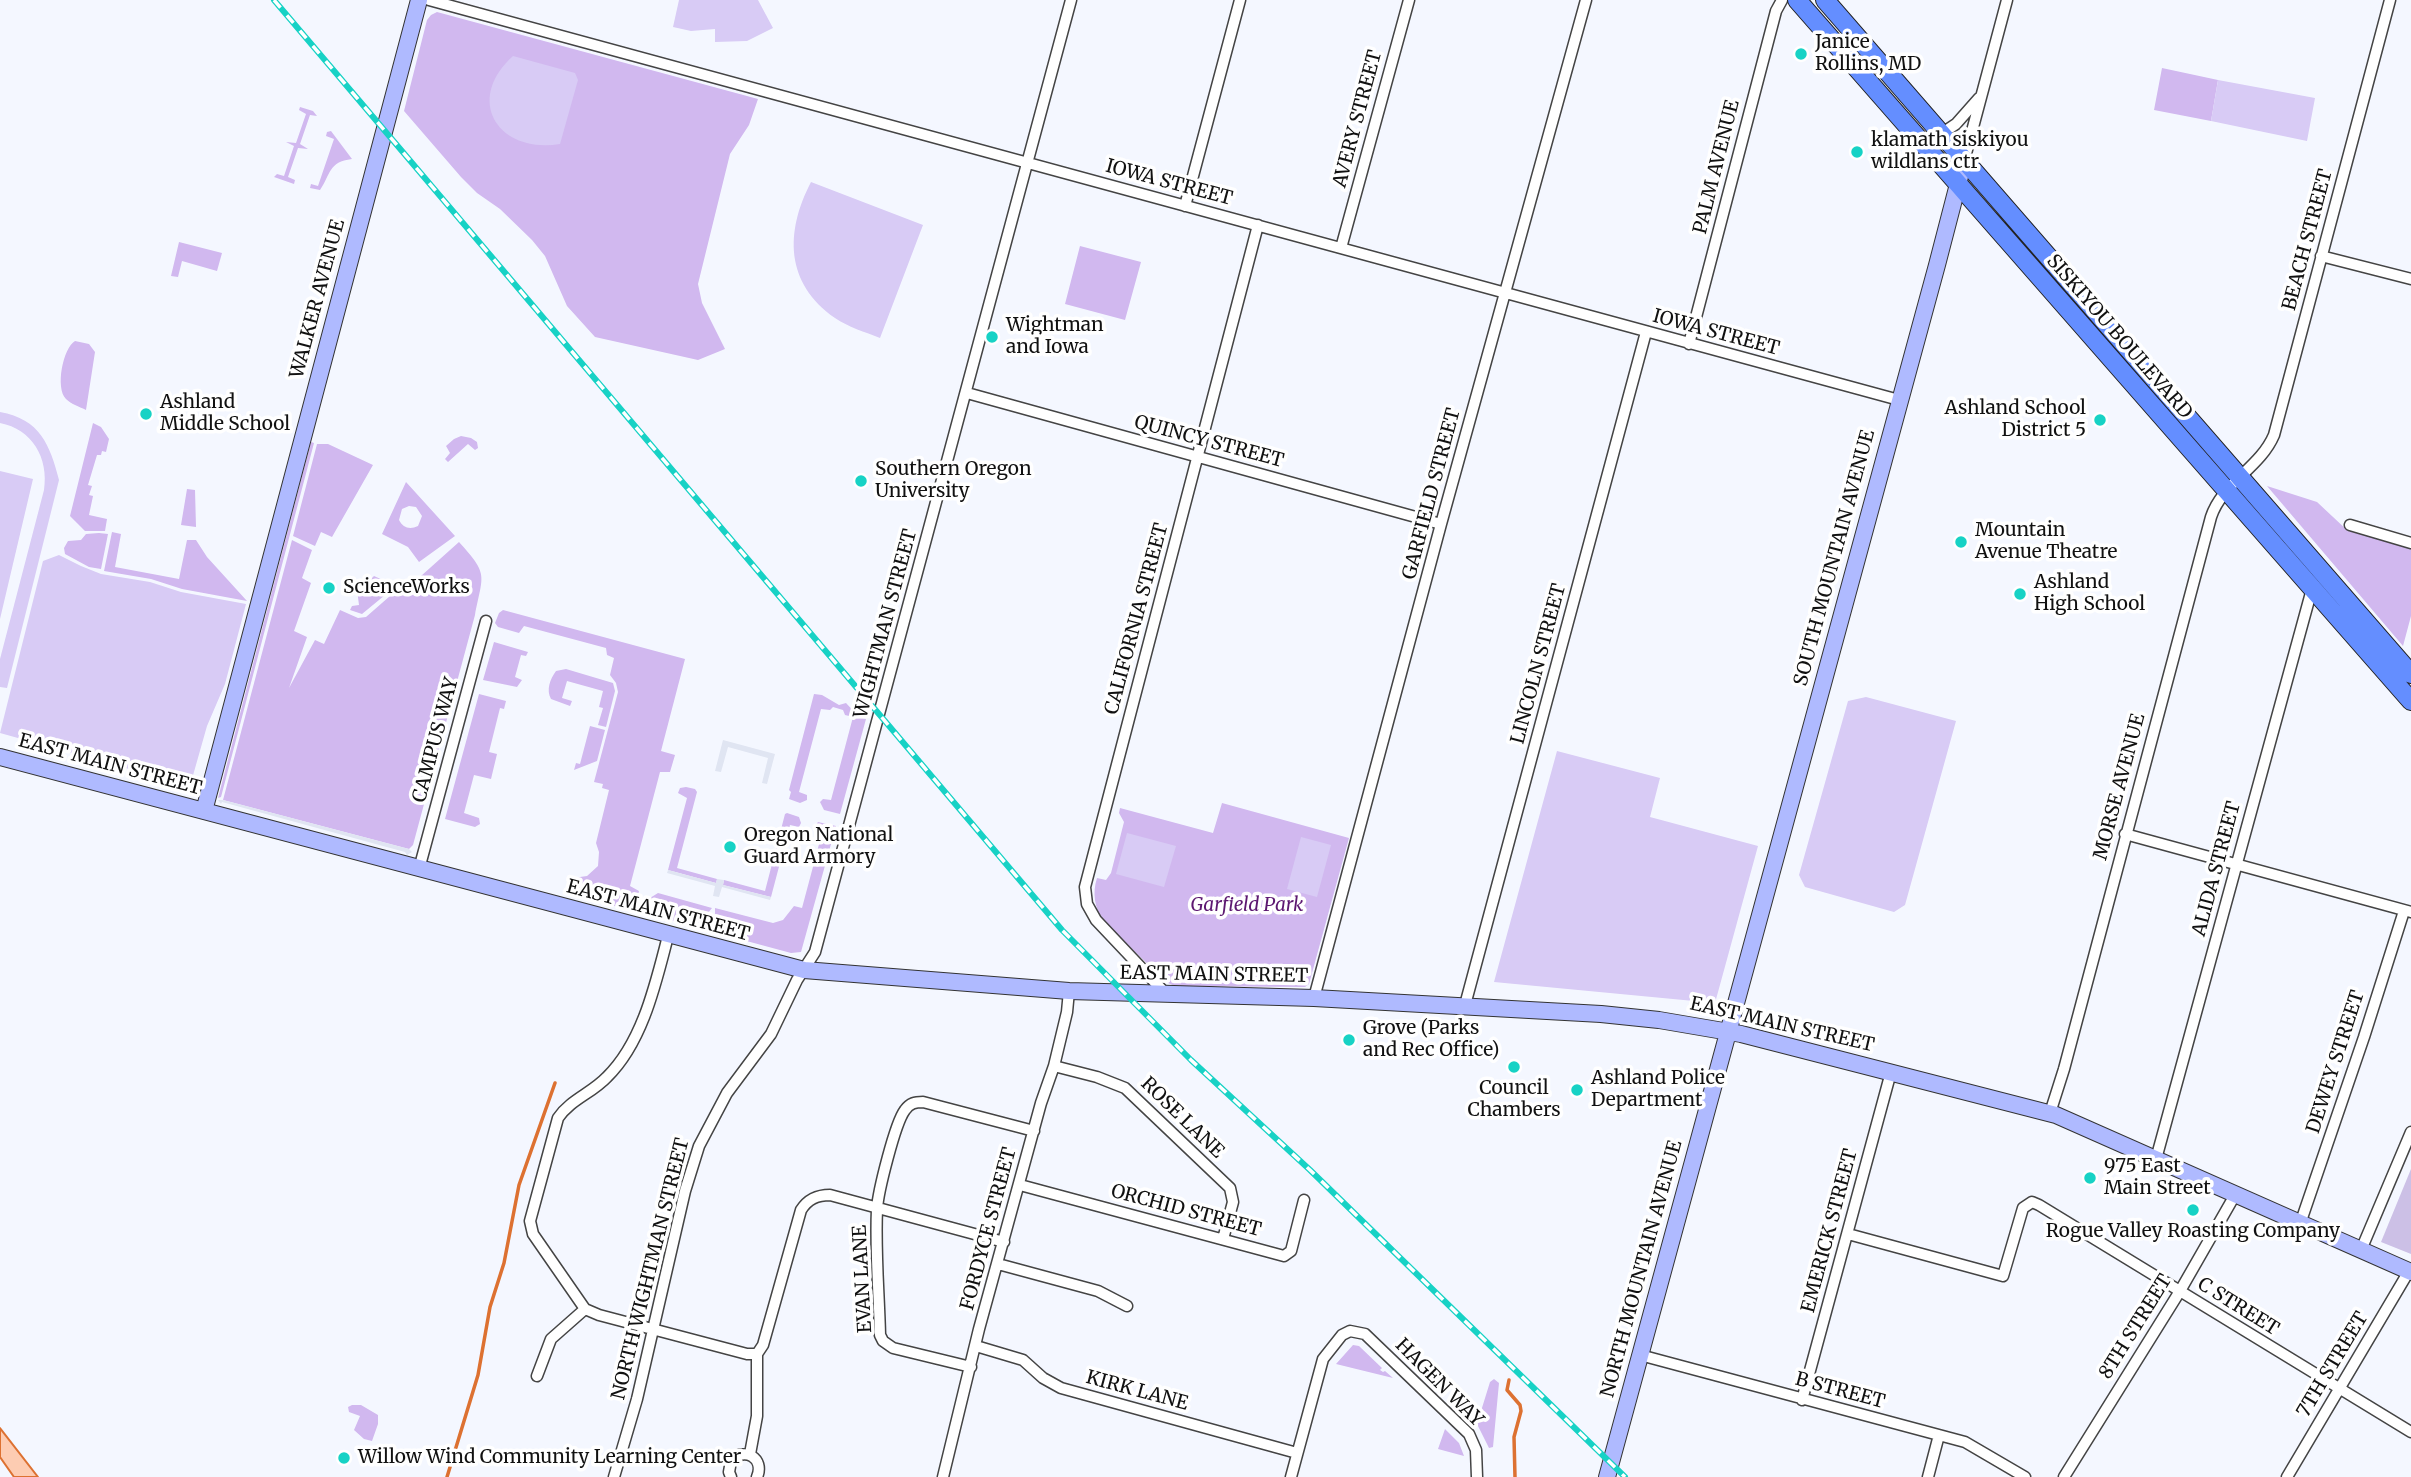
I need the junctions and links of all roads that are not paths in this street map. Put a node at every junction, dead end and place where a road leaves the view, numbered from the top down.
1 (419, 0) edge
2 (429, 0) edge
3 (1072, 0) edge
4 (1240, 0) edge
5 (1409, 0) edge
6 (1586, 0) edge
7 (1782, 0) edge
8 (1797, 0) edge
9 (1825, 0) edge
10 (2007, 0) edge
11 (2390, 0) edge
12 (1981, 96) junction
13 (1941, 134) junction
14 (1964, 160) junction
15 (1028, 163) junction
16 (1958, 184) junction
17 (1185, 206) junction
18 (1258, 225) junction
19 (1341, 248) junction
20 (2321, 256) junction
21 (2411, 279) edge
22 (1505, 294) junction
23 (1646, 332) junction
24 (1689, 344) junction
25 (967, 393) junction
26 (1899, 400) junction
27 (1197, 457) junction
28 (2239, 478) junction
29 (2225, 491) junction
30 (1441, 524) junction
31 (2350, 525) dead end
32 (2411, 542) edge
33 (2312, 589) junction
34 (486, 621) dead end
35 (2408, 664) edge
36 (2411, 701) edge
37 (0, 757) edge
38 (204, 811) junction
39 (2125, 834) junction
40 (2236, 864) junction
41 (419, 869) junction
42 (2407, 911) edge
43 (668, 936) junction
44 (804, 970) junction
45 (1069, 991) junction
46 (1167, 995) junction
47 (1314, 998) junction
48 (1465, 1005) junction
49 (1729, 1031) junction
50 (1054, 1066) junction
51 (1891, 1072) junction
52 (2050, 1114) junction
53 (1034, 1131) junction
54 (2411, 1132) edge
55 (2156, 1159) junction
56 (1020, 1185) junction
57 (2235, 1195) junction
58 (1304, 1200) dead end
59 (877, 1208) junction
60 (2300, 1224) junction
61 (1848, 1234) junction
62 (1223, 1239) junction
63 (1003, 1242) junction
64 (2361, 1250) junction
65 (998, 1264) junction
66 (2410, 1271) edge
67 (2180, 1291) junction
68 (1127, 1306) dead end
69 (585, 1309) junction
70 (653, 1329) junction
71 (976, 1346) junction
72 (757, 1354) junction
73 (1640, 1355) junction
74 (971, 1367) junction
75 (537, 1376) dead end
76 (2339, 1390) junction
77 (1802, 1400) junction
78 (2411, 1432) edge
79 (1939, 1435) junction
80 (1297, 1453) junction
81 (750, 1454) junction
82 (614, 1477) edge
83 (731, 1477) edge
84 (757, 1477) edge
85 (943, 1477) edge
86 (1291, 1477) edge
87 (1477, 1477) edge
88 (1607, 1477) edge
89 (1928, 1477) edge
90 (2025, 1477) edge
91 (2064, 1477) edge
92 (2287, 1477) edge

1 - 38 street, WALKER AVENUE
2 - 15 street, IOWA STREET
3 - 15 street, WIGHTMAN STREET
4 - 17 street
5 - 19 street, AVERY STREET
6 - 22 street, GARFIELD STREET
7 - 24 street, PALM AVENUE
8 - 16 main road, SISKIYOU BOULEVARD
9 - 13 main road, SISKIYOU BOULEVARD
10 - 12 street, SOUTH MOUNTAIN AVENUE
11 - 20 street, BEACH STREET
12 - 13 street, SOUTH MOUNTAIN AVENUE
12 - 14 street, SOUTH MOUNTAIN AVENUE
13 - 14 main road, SISKIYOU BOULEVARD
14 - 16 street, SOUTH MOUNTAIN AVENUE
14 - 28 main road, SISKIYOU BOULEVARD
15 - 17 street, IOWA STREET
15 - 25 street, WIGHTMAN STREET
16 - 26 street, SOUTH MOUNTAIN AVENUE
16 - 29 main road, SISKIYOU BOULEVARD
17 - 18 street, IOWA STREET
18 - 19 street, IOWA STREET
18 - 27 street, CALIFORNIA STREET
19 - 22 street, IOWA STREET
20 - 21 street
20 - 28 street, BEACH STREET
22 - 23 street, IOWA STREET
22 - 30 street, GARFIELD STREET
23 - 24 street, IOWA STREET
23 - 48 street, LINCOLN STREET
24 - 26 street, IOWA STREET
25 - 27 street, QUINCY STREET
25 - 44 street, WIGHTMAN STREET
26 - 49 street, SOUTH MOUNTAIN AVENUE
27 - 30 street, QUINCY STREET
27 - 46 street, CALIFORNIA STREET
28 - 29 street, MORSE AVENUE
28 - 35 main road, SISKIYOU BOULEVARD
29 - 33 main road, SISKIYOU BOULEVARD
29 - 39 street, MORSE AVENUE
30 - 47 street, GARFIELD STREET
31 - 32 street
33 - 36 main road, SISKIYOU BOULEVARD
33 - 40 street, ALIDA STREET
34 - 41 street, CAMPUS WAY
37 - 38 street, EAST MAIN STREET
38 - 41 street, EAST MAIN STREET
39 - 40 street
39 - 52 street, MORSE AVENUE
40 - 42 street
40 - 55 street, ALIDA STREET
41 - 43 street, EAST MAIN STREET
42 - 60 street, DEWEY STREET
43 - 44 street, EAST MAIN STREET
43 - 69 street
44 - 45 street, EAST MAIN STREET
44 - 70 street, NORTH WIGHTMAN STREET
45 - 46 street, EAST MAIN STREET
45 - 50 street, FORDYCE STREET
46 - 47 street, EAST MAIN STREET
47 - 48 street, EAST MAIN STREET
48 - 49 street, EAST MAIN STREET
49 - 51 street, EAST MAIN STREET
49 - 73 street, NORTH MOUNTAIN AVENUE
50 - 53 street, FORDYCE STREET
50 - 62 street, ROSE LANE
51 - 52 street, EAST MAIN STREET
51 - 61 street, EMERICK STREET
52 - 55 street, EAST MAIN STREET
53 - 56 street, FORDYCE STREET
53 - 59 street
54 - 64 street
55 - 57 street, EAST MAIN STREET
56 - 62 street, ORCHID STREET
56 - 63 street, FORDYCE STREET
57 - 60 street, EAST MAIN STREET
57 - 67 street, 8TH STREET
58 - 62 street, ORCHID STREET
59 - 63 street
59 - 72 street
59 - 74 street, EVAN LANE
60 - 64 street, EAST MAIN STREET
61 - 67 street, C STREET
61 - 77 street, EMERICK STREET
63 - 65 street, FORDYCE STREET
64 - 66 street, EAST MAIN STREET
65 - 68 street
65 - 71 street, FORDYCE STREET
66 - 76 street, 7TH STREET
67 - 76 street, C STREET
67 - 91 street, 8TH STREET
69 - 70 street
69 - 75 street
70 - 72 street
70 - 82 street, NORTH WIGHTMAN STREET
71 - 74 street, FORDYCE STREET
71 - 80 street, KIRK LANE
72 - 81 street
73 - 77 street, B STREET
73 - 88 street, NORTH MOUNTAIN AVENUE
74 - 85 street, FORDYCE STREET
76 - 78 street, C STREET
76 - 92 street, 7TH STREET
77 - 79 street, B STREET
79 - 89 street
79 - 90 street, B STREET
80 - 86 street
80 - 87 street, HAGEN WAY
81 - 83 street
81 - 84 street

